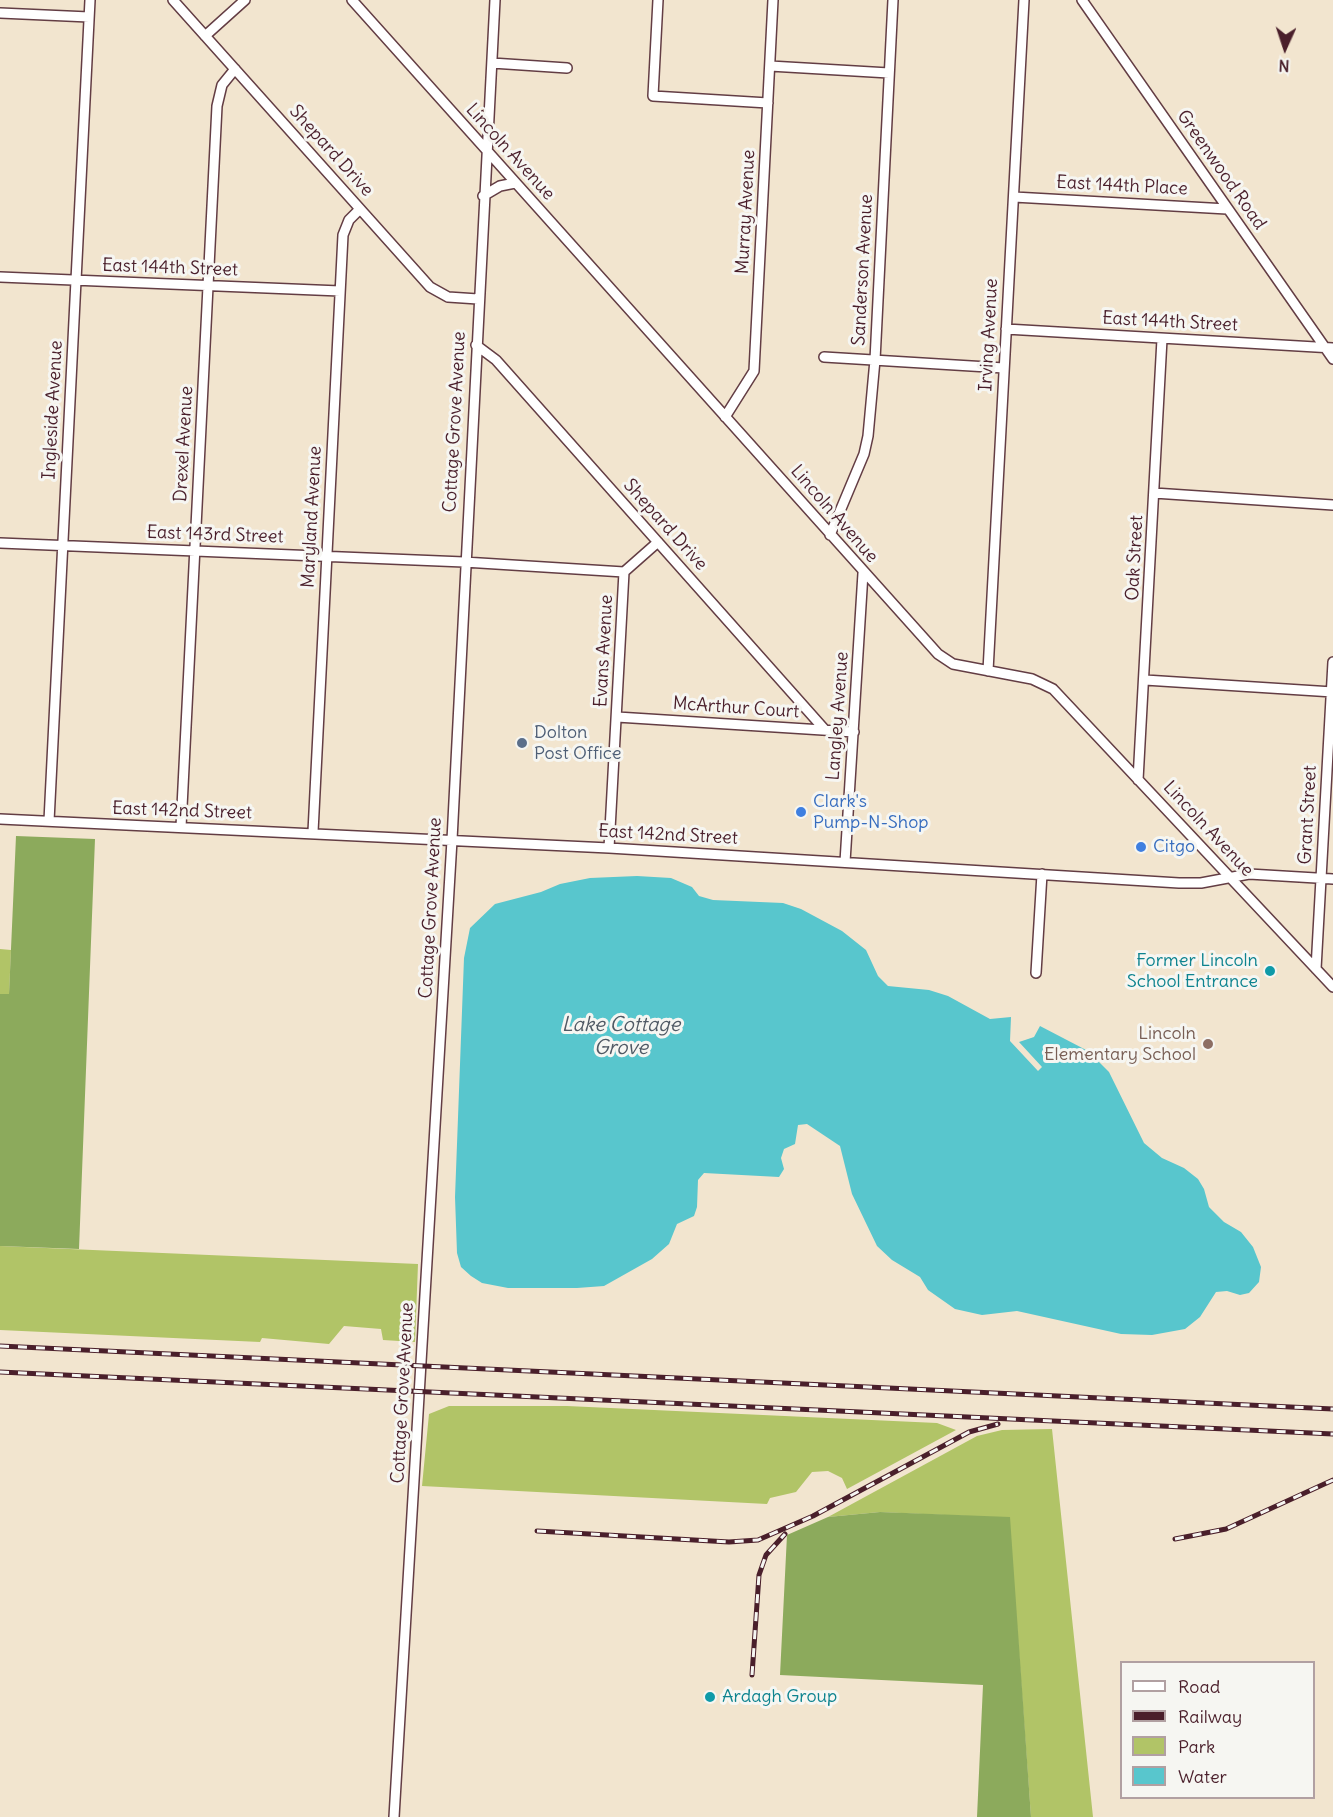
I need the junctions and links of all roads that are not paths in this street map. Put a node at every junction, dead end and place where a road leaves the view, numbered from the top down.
1 (90, 0) edge
2 (173, 0) edge
3 (245, 0) edge
4 (352, 0) edge
5 (495, 0) edge
6 (657, 0) edge
7 (773, 0) edge
8 (893, 0) edge
9 (1024, 0) edge
10 (1082, 0) edge
11 (0, 14) edge
12 (89, 17) junction
13 (205, 36) junction
14 (492, 63) junction
15 (770, 66) junction
16 (567, 68) dead end
17 (235, 69) junction
18 (889, 73) junction
19 (768, 103) junction
20 (485, 150) junction
21 (515, 183) junction
22 (483, 196) junction
23 (1014, 196) junction
24 (360, 209) junction
25 (1227, 209) junction
26 (0, 277) edge
27 (76, 280) junction
28 (208, 286) junction
29 (340, 291) junction
30 (478, 299) junction
31 (1006, 328) junction
32 (1162, 339) junction
33 (476, 345) junction
34 (1329, 347) edge
35 (824, 357) dead end
36 (1333, 359) edge
37 (875, 360) junction
38 (1004, 368) junction
39 (725, 417) junction
40 (1154, 493) junction
41 (1333, 505) edge
42 (830, 535) junction
43 (658, 542) junction
44 (0, 543) edge
45 (63, 545) junction
46 (196, 551) junction
47 (327, 556) junction
48 (464, 562) junction
49 (624, 572) junction
50 (864, 573) junction
51 (1333, 662) edge
52 (988, 671) junction
53 (1145, 680) junction
54 (1332, 692) edge
55 (617, 717) junction
56 (825, 730) junction
57 (854, 732) junction
58 (1138, 780) junction
59 (0, 819) edge
60 (49, 821) junction
61 (182, 827) junction
62 (313, 832) junction
63 (452, 840) junction
64 (609, 848) junction
65 (845, 861) junction
66 (1042, 874) junction
67 (1231, 878) junction
68 (1322, 878) junction
69 (1333, 879) edge
70 (1316, 969) junction
71 (1036, 973) dead end
72 (1333, 987) edge
73 (394, 1817) edge

1 - 12 street, Ingleside Avenue
2 - 13 street, Shepard Drive
3 - 13 street
4 - 20 street, Lincoln Avenue
5 - 14 street, Cottage Grove Avenue
6 - 19 street
7 - 15 street, Murray Avenue
8 - 18 street, Sanderson Avenue
9 - 23 street, Irving Avenue
10 - 25 street, Greenwood Road
11 - 12 street
12 - 27 street, Ingleside Avenue
13 - 17 street, Shepard Drive
14 - 16 street
14 - 20 street, Cottage Grove Avenue
15 - 18 street
15 - 19 street, Murray Avenue
17 - 24 street, Shepard Drive
17 - 28 street, Drexel Avenue
18 - 37 street, Sanderson Avenue
19 - 39 street, Murray Avenue
20 - 21 street, Lincoln Avenue
20 - 22 street, Cottage Grove Avenue
21 - 22 street
21 - 39 street, Lincoln Avenue
22 - 30 street, Cottage Grove Avenue
23 - 25 street, East 144th Place
23 - 31 street, Irving Avenue
24 - 29 street, Maryland Avenue
24 - 30 street, Shepard Drive
25 - 34 street, Greenwood Road
26 - 27 street, East 144th Street
27 - 28 street, East 144th Street
27 - 45 street, Ingleside Avenue
28 - 29 street, East 144th Street
28 - 46 street, Drexel Avenue
29 - 47 street, Maryland Avenue
30 - 33 street, Cottage Grove Avenue
31 - 32 street, East 144th Street
31 - 38 street, Irving Avenue
32 - 34 street, East 144th Street
32 - 40 street, Oak Street
33 - 43 street, Shepard Drive
33 - 48 street, Cottage Grove Avenue
34 - 36 street, Greenwood Road
35 - 37 street
37 - 38 street
37 - 42 street, Sanderson Avenue
38 - 52 street, Irving Avenue
39 - 42 street, Lincoln Avenue
40 - 41 street
40 - 53 street, Oak Street
42 - 50 street, Lincoln Avenue
43 - 49 street, Evans Avenue
43 - 56 street, Shepard Drive
44 - 45 street, East 143rd Street
45 - 46 street, East 143rd Street
45 - 60 street, Ingleside Avenue
46 - 47 street, East 143rd Street
46 - 61 street, Drexel Avenue
47 - 48 street, East 143rd Street
47 - 62 street, Maryland Avenue
48 - 49 street, East 143rd Street
48 - 63 street, Cottage Grove Avenue
49 - 55 street, Evans Avenue
50 - 52 street, Lincoln Avenue
50 - 57 street, Langley Avenue
51 - 54 street, Grant Street
52 - 58 street, Lincoln Avenue
53 - 54 street
53 - 58 street, Oak Street
54 - 68 street, Grant Street
55 - 56 street, McArthur Court
55 - 64 street, Evans Avenue
56 - 57 street, McArthur Court
57 - 65 street, Langley Avenue
58 - 67 street, Lincoln Avenue
59 - 60 street, East 142nd Street
60 - 61 street, East 142nd Street
61 - 62 street, East 142nd Street
62 - 63 street, East 142nd Street
63 - 64 street, East 142nd Street
63 - 73 street, Cottage Grove Avenue
64 - 65 street, East 142nd Street
65 - 66 street, East 142nd Street
66 - 67 street, East 142nd Street
66 - 71 street
67 - 68 street, East 142nd Street
67 - 70 street, Lincoln Avenue
68 - 69 street, East 142nd Street
68 - 70 street, Grant Street
70 - 72 street, Lincoln Avenue

